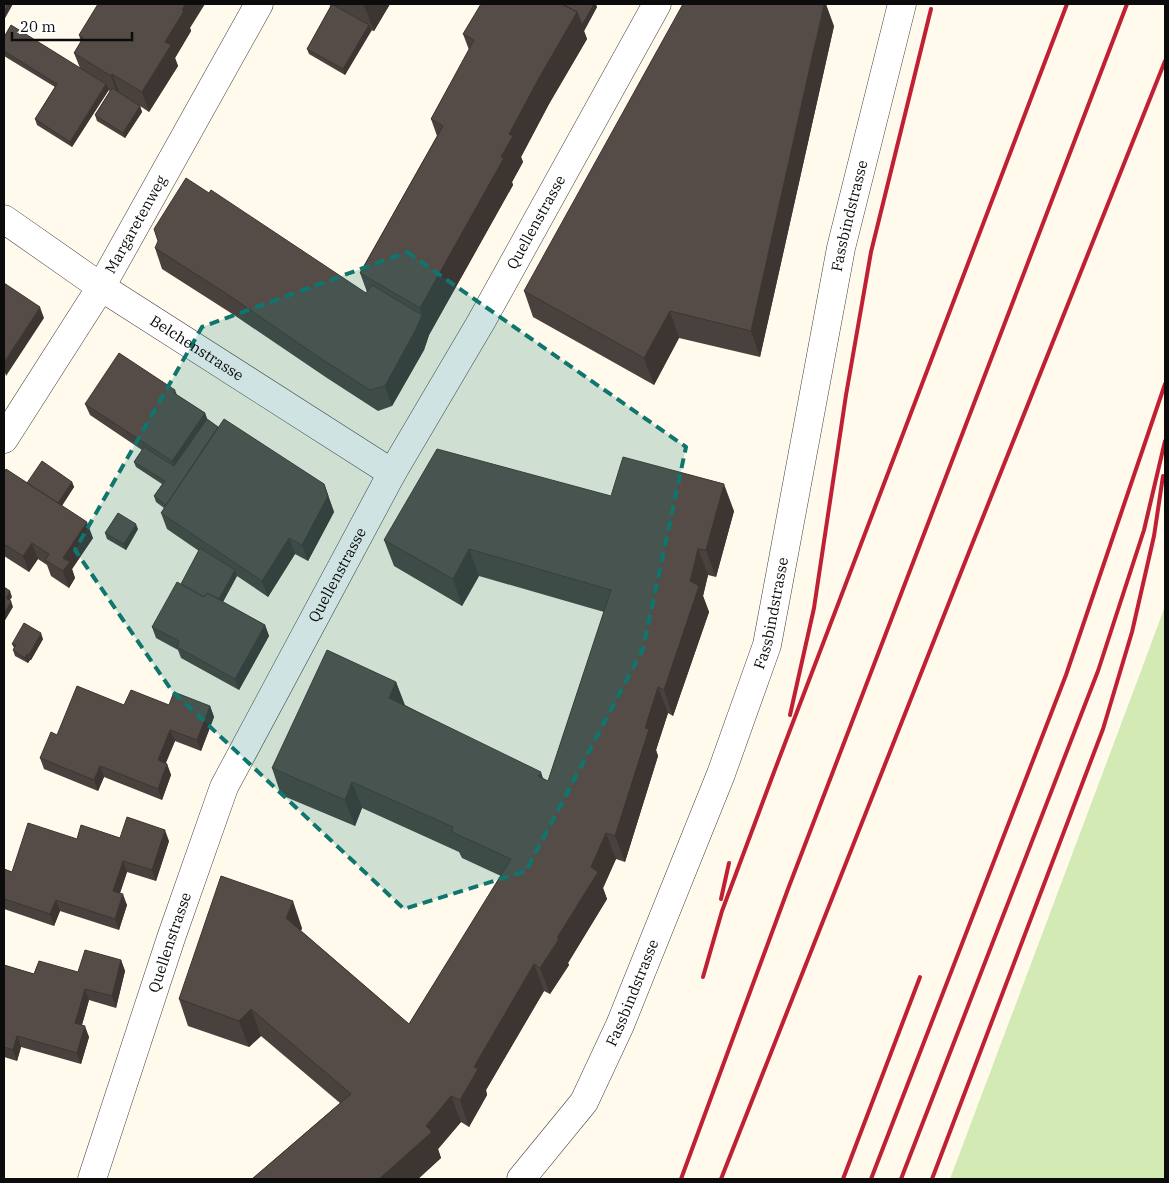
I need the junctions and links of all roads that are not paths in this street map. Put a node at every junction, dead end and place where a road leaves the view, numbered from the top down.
1 (260, 4) edge
2 (657, 4) edge
3 (902, 4) edge
4 (4, 219) edge
5 (101, 287) junction
6 (4, 439) edge
7 (392, 473) junction
8 (92, 1179) edge
9 (521, 1179) edge

1 - 5 street, Margaretenweg
2 - 7 street, Quellenstrasse
3 - 9 street, Fassbindstrasse
4 - 5 street, Belchenstrasse
5 - 6 street, Margaretenweg
5 - 7 street, Belchenstrasse
7 - 8 street, Quellenstrasse

